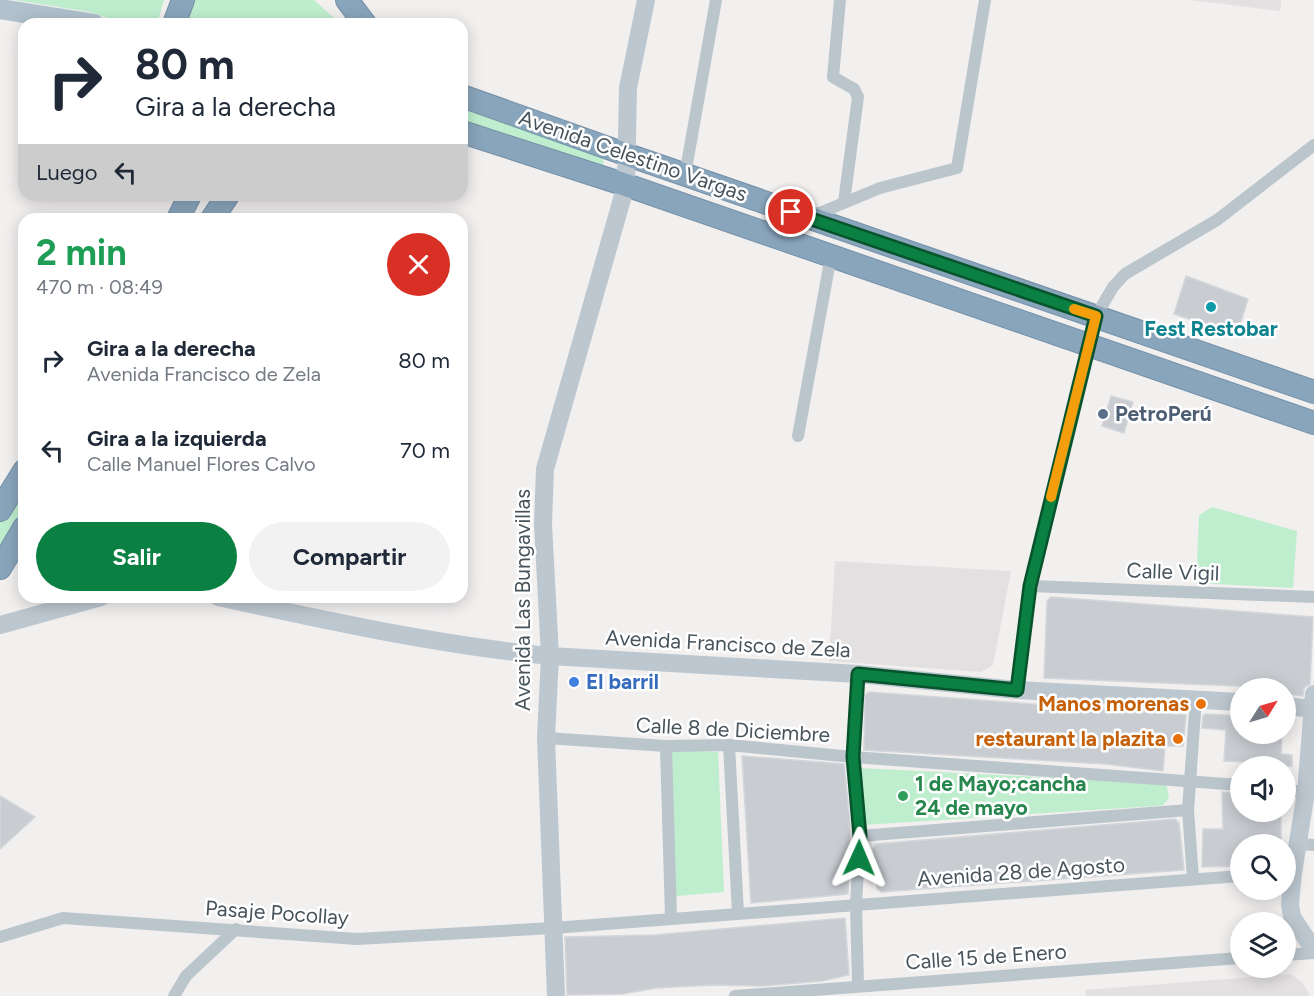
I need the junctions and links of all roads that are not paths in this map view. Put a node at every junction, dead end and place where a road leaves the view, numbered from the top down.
1 (183, 0) edge
2 (646, 0) edge
3 (717, 0) edge
4 (840, 0) edge
5 (985, 0) edge
6 (0, 9) edge
7 (56, 18) edge
8 (176, 18) edge
9 (468, 98) edge
10 (468, 134) edge
11 (1314, 145) edge
12 (625, 154) junction
13 (685, 175) junction
14 (626, 185) junction
15 (844, 202) junction
16 (774, 206) junction
17 (809, 218) junction
18 (766, 234) junction
19 (831, 256) junction
20 (1096, 316) junction
21 (1087, 345) junction
22 (1314, 392) edge
23 (1314, 423) edge
24 (798, 436) dead end
25 (18, 481) edge
26 (0, 510) edge
27 (18, 538) edge
28 (0, 568) edge
29 (1030, 586) junction
30 (1314, 597) edge
31 (79, 603) edge
32 (247, 603) edge
33 (0, 625) edge
34 (550, 656) junction
35 (858, 674) junction
36 (1017, 690) junction
37 (1196, 698) junction
38 (1230, 701) edge
39 (1314, 704) edge
40 (1296, 705) edge
41 (546, 738) junction
42 (729, 745) junction
43 (666, 746) junction
44 (853, 757) junction
45 (1190, 780) junction
46 (1230, 784) edge
47 (1296, 791) edge
48 (1305, 792) junction
49 (1188, 810) junction
50 (860, 836) junction
51 (1307, 844) edge
52 (1296, 862) edge
53 (1230, 877) edge
54 (1193, 879) junction
55 (1291, 900) edge
56 (856, 903) junction
57 (738, 913) junction
58 (671, 917) junction
59 (554, 928) junction
60 (236, 930) junction
61 (0, 938) edge
62 (1314, 951) edge
63 (1296, 954) edge
64 (1230, 959) edge
65 (858, 986) junction
66 (174, 996) edge
67 (556, 996) edge
68 (735, 996) edge

1 - 8 highway
2 - 12 street, Avenida Las Bungavillas
3 - 13 street
4 - 15 street
5 - 15 street
6 - 7 main road
9 - 12 highway, Avenida Celestino Vargas
10 - 14 highway, Avenida Celestino Vargas
11 - 20 street
12 - 13 highway, Avenida Celestino Vargas
12 - 14 street, Avenida Las Bungavillas
13 - 16 highway, Avenida Celestino Vargas
14 - 18 highway, Avenida Celestino Vargas
14 - 34 street, Avenida Las Bungavillas
15 - 17 street
16 - 17 highway, Avenida Celestino Vargas
16 - 18 highway
17 - 20 highway, Avenida Celestino Vargas
18 - 19 highway, Avenida Celestino Vargas
19 - 21 highway, Avenida Celestino Vargas
19 - 24 street
20 - 21 street
20 - 22 highway, Avenida Celestino Vargas
21 - 23 highway, Avenida Celestino Vargas
21 - 29 street
25 - 26 highway
27 - 28 highway
29 - 30 street, Calle Vigil
29 - 36 street
31 - 33 street
32 - 34 street, Avenida Francisco de Zela
34 - 35 street, Avenida Francisco de Zela
34 - 41 street, Avenida Las Bungavillas
35 - 36 street, Avenida Francisco de Zela
35 - 44 street
36 - 37 street, Avenida Francisco de Zela
37 - 38 street, Avenida Francisco de Zela
37 - 45 street
39 - 40 street
39 - 48 street
41 - 43 street, Calle 8 de Diciembre
41 - 59 street, Avenida Las Bungavillas
42 - 43 street, Calle 8 de Diciembre
42 - 44 street, Calle 8 de Diciembre
42 - 57 street
43 - 58 street
44 - 45 street, Calle 8 de Diciembre
44 - 50 street
45 - 46 street, Calle 8 de Diciembre
45 - 49 street
47 - 48 street
48 - 51 street
49 - 50 street
49 - 54 street
50 - 56 street
51 - 52 street
53 - 54 street, Avenida 28 de Agosto
54 - 56 street, Avenida 28 de Agosto
55 - 62 street
56 - 57 street, Avenida 28 de Agosto
56 - 65 street
57 - 58 street, Avenida 28 de Agosto
58 - 59 street, Avenida 28 de Agosto
59 - 60 street, Pasaje Pocollay
59 - 67 street, Avenida Las Bungavillas
60 - 61 street, Pasaje Pocollay
60 - 66 street
62 - 63 street
64 - 65 street, Calle 15 de Enero
65 - 68 street, Calle 15 de Enero

